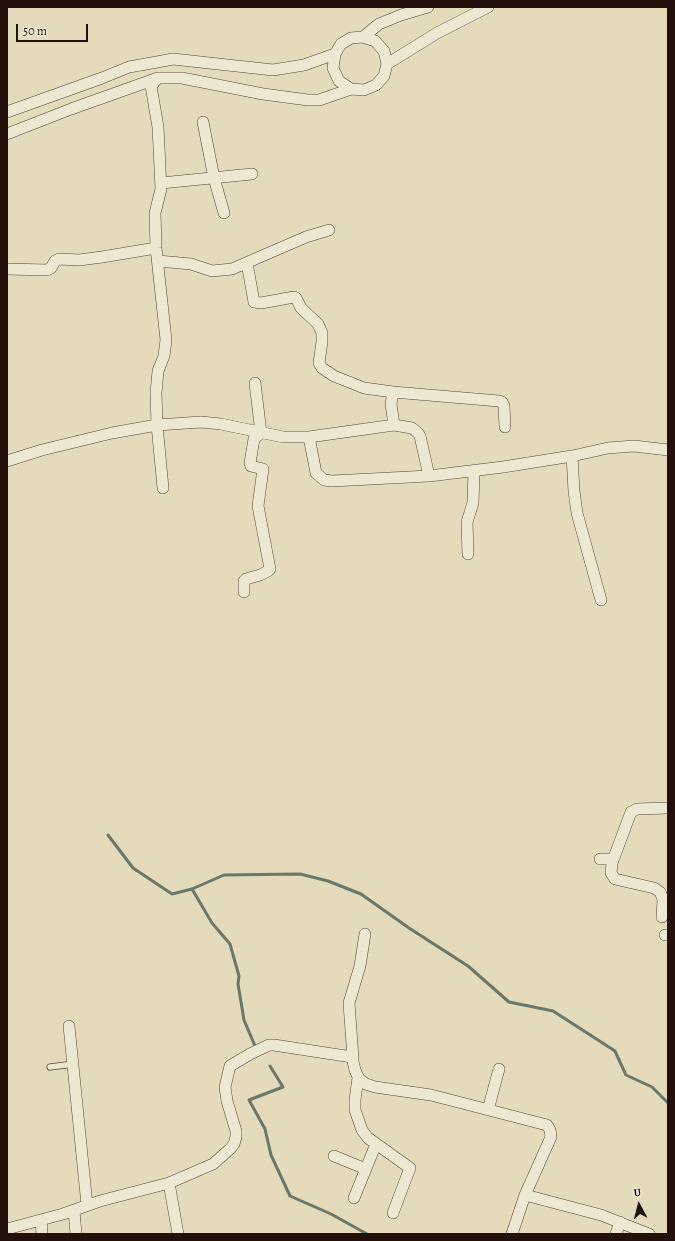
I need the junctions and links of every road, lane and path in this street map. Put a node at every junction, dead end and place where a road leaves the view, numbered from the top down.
1 (428, 7) edge
2 (488, 7) edge
3 (363, 37) junction
4 (335, 54) junction
5 (387, 64) junction
6 (158, 78) junction
7 (351, 89) junction
8 (7, 112) edge
9 (203, 122) dead end
10 (7, 134) edge
11 (252, 174) dead end
12 (214, 178) junction
13 (161, 183) junction
14 (224, 213) dead end
15 (328, 230) dead end
16 (156, 248) junction
17 (158, 261) junction
18 (247, 263) junction
19 (7, 269) edge
20 (254, 384) dead end
21 (393, 392) junction
22 (157, 425) junction
23 (394, 425) junction
24 (506, 427) dead end
25 (261, 433) junction
26 (309, 437) junction
27 (668, 450) edge
28 (572, 456) junction
29 (7, 461) edge
30 (474, 471) junction
31 (429, 476) junction
32 (163, 488) dead end
33 (468, 554) dead end
34 (244, 592) dead end
35 (601, 600) dead end
36 (668, 808) edge
37 (600, 859) dead end
38 (613, 859) junction
39 (662, 917) dead end
40 (364, 934) dead end
41 (69, 1026) dead end
42 (353, 1058) junction
43 (74, 1064) junction
44 (50, 1067) dead end
45 (499, 1069) dead end
46 (358, 1078) junction
47 (488, 1110) junction
48 (376, 1144) junction
49 (334, 1156) dead end
50 (366, 1168) junction
51 (169, 1183) junction
52 (525, 1195) junction
53 (354, 1198) dead end
54 (87, 1205) junction
55 (74, 1211) junction
56 (393, 1212) dead end
57 (41, 1220) junction
58 (620, 1222) junction
59 (7, 1229) edge
60 (42, 1234) edge
61 (76, 1234) edge
62 (178, 1234) edge
63 (512, 1234) edge
64 (616, 1234) edge
65 (649, 1234) edge

1 - 3 street
2 - 5 street
3 - 4 street
3 - 5 street
4 - 7 street
4 - 8 street
5 - 7 street
6 - 7 street
6 - 10 street
6 - 13 street
9 - 12 street
11 - 12 street
12 - 13 street
12 - 14 street
13 - 16 street
15 - 18 street
16 - 17 street
16 - 19 street
17 - 18 street
17 - 22 street
18 - 21 street
20 - 25 street
21 - 23 street
21 - 24 street
22 - 25 street
22 - 29 street
22 - 32 street
23 - 26 street
23 - 31 street
25 - 26 street
25 - 34 street
26 - 31 street
27 - 28 street
28 - 30 street
28 - 35 street
30 - 31 street
30 - 33 street
36 - 38 street
37 - 38 street
38 - 39 street
40 - 42 street
41 - 43 street
42 - 46 street
42 - 51 street
43 - 44 lane
43 - 54 street
45 - 47 street
46 - 47 street
46 - 48 street
47 - 52 street
48 - 50 street
48 - 56 street
49 - 50 street
50 - 53 street
51 - 54 street
51 - 62 street
52 - 58 street
52 - 63 street
54 - 55 street
55 - 57 street
55 - 61 street
57 - 59 street
57 - 60 street
58 - 64 street
58 - 65 street

